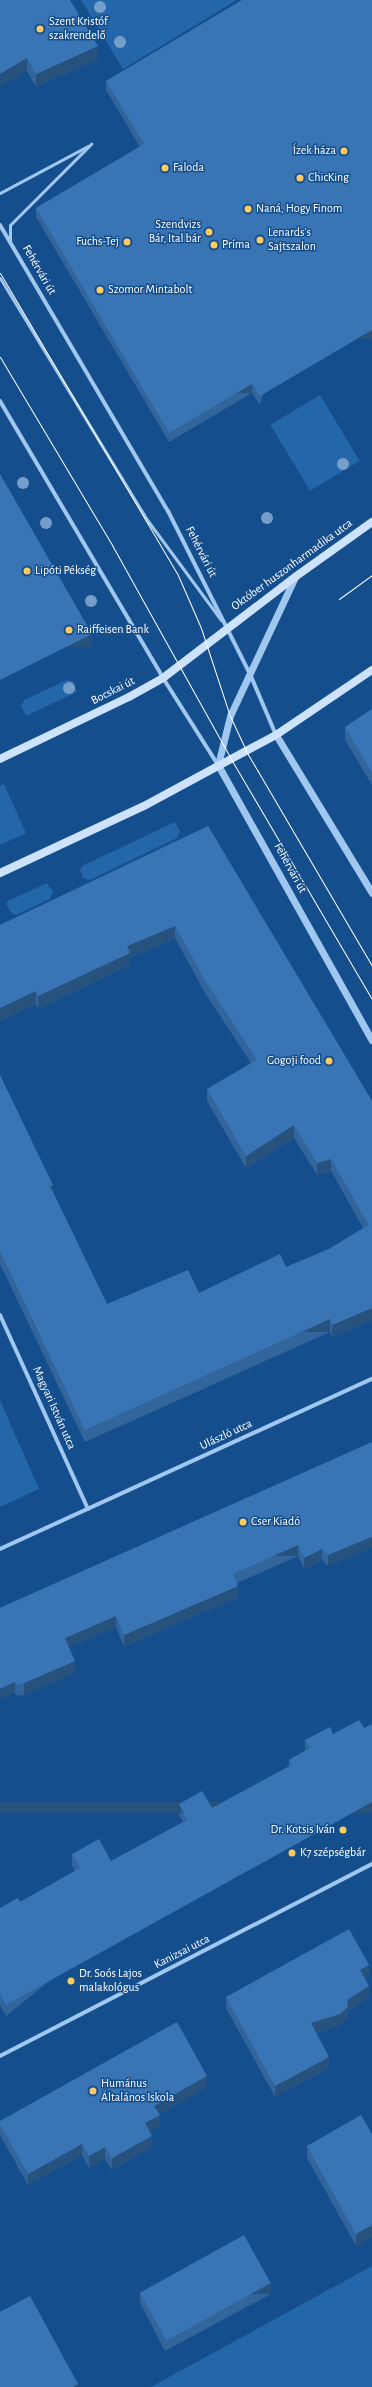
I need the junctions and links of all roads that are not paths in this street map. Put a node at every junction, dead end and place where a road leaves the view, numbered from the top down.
1 (0, 193) edge
2 (0, 225) edge
3 (11, 245) junction
4 (0, 278) edge
5 (0, 401) edge
6 (372, 522) edge
7 (295, 577) junction
8 (227, 628) junction
9 (372, 670) edge
10 (250, 674) junction
11 (163, 678) junction
12 (276, 735) junction
13 (0, 759) edge
14 (218, 765) junction
15 (0, 873) edge
16 (372, 893) edge
17 (372, 1040) edge
18 (0, 1315) edge
19 (372, 1379) edge
20 (88, 1509) junction
21 (0, 1549) edge
22 (372, 1864) edge
23 (0, 2056) edge

1 - 3 lane
2 - 3 street, Fehérvári út
3 - 8 street, Fehérvári út
4 - 8 lane
5 - 11 street, Fehérvári út
6 - 7 main road, Október huszonharmadika utca
7 - 8 main road, Október huszonharmadika utca
7 - 10 street
8 - 10 street, Fehérvári út
8 - 11 main road, Bocskai út
9 - 12 main road
10 - 12 street, Fehérvári út
10 - 14 street
11 - 13 main road, Bocskai út
11 - 14 street, Fehérvári út
12 - 14 main road
12 - 16 street, Fehérvári út
14 - 15 main road
14 - 17 street, Fehérvári út
18 - 20 street, Magyari István utca
19 - 20 street, Ulászló utca
20 - 21 street, Ulászló utca
22 - 23 street, Kanizsai utca

